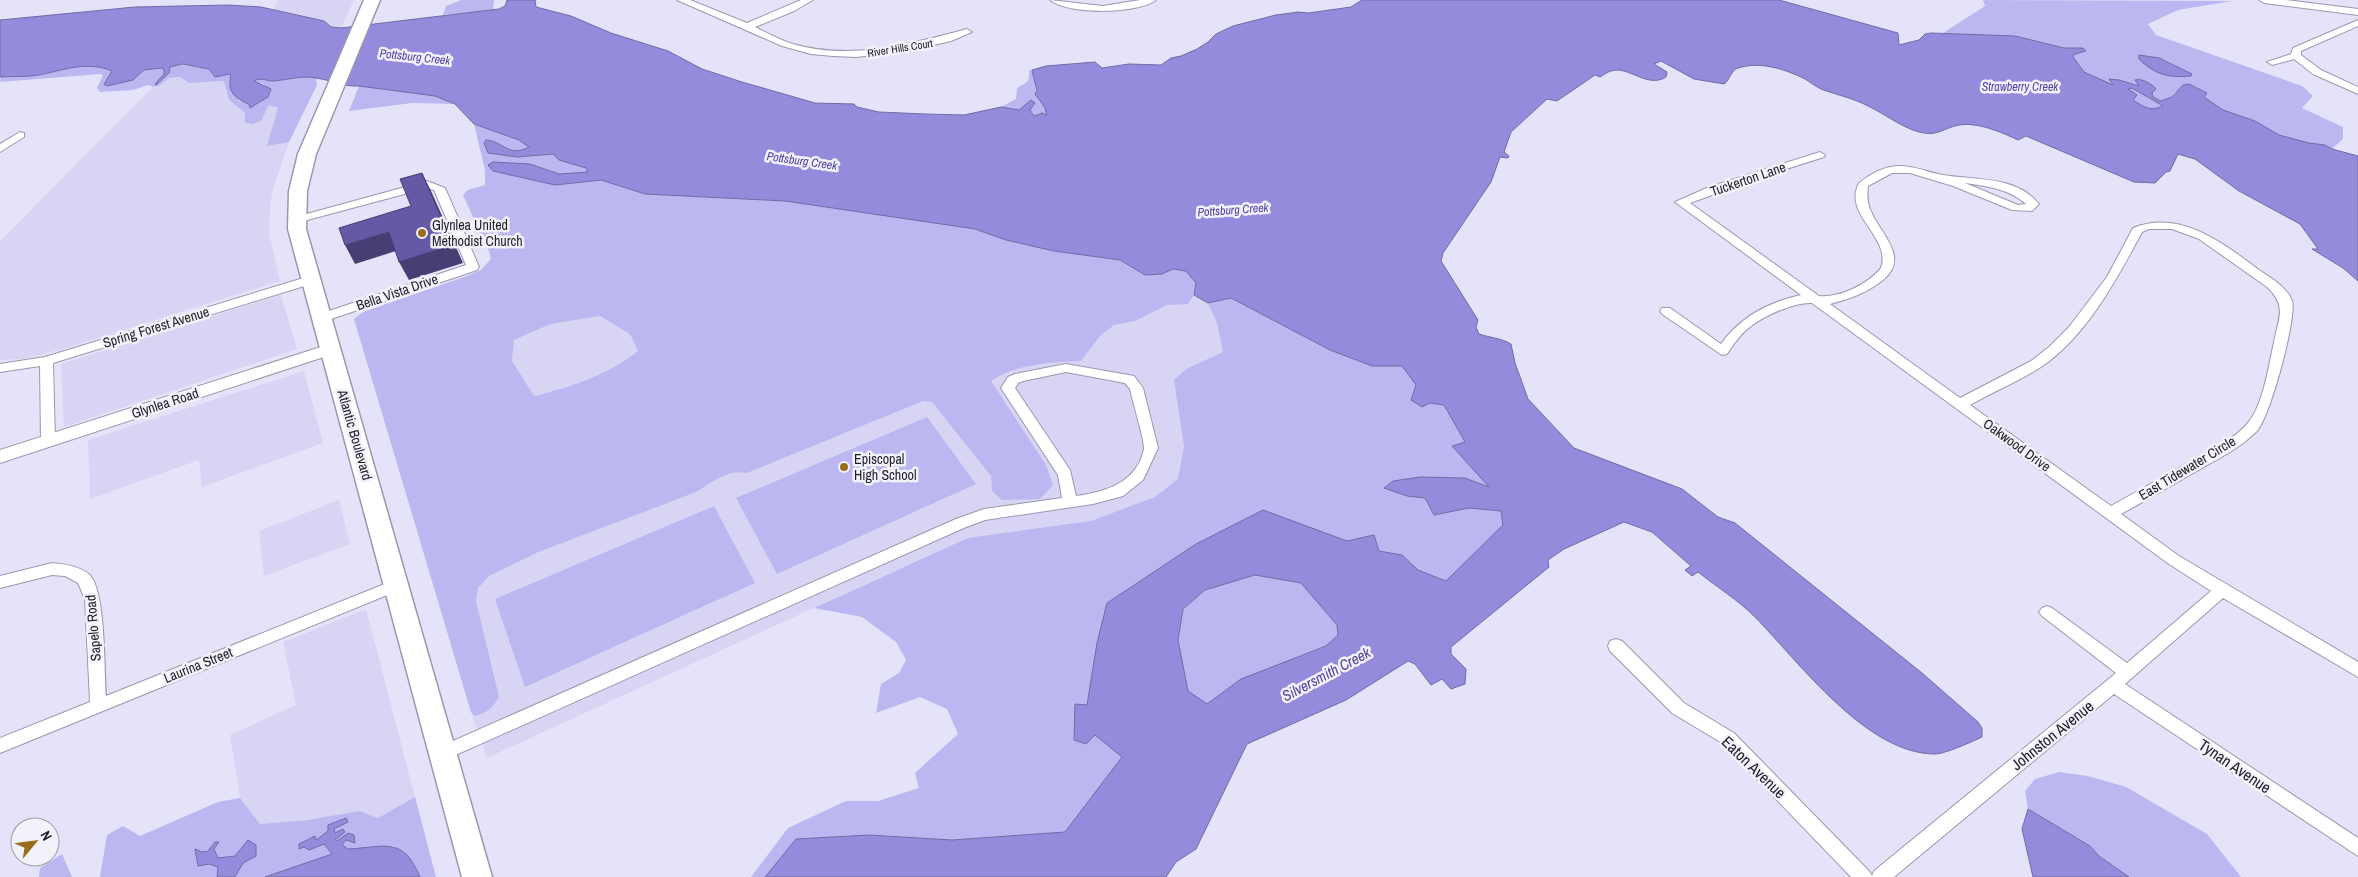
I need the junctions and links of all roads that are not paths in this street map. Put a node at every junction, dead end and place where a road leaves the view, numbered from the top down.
1 (372, 0) edge
2 (682, 0) edge
3 (808, 0) edge
4 (1151, 0) edge
5 (2264, 0) edge
6 (1058, 1) edge
7 (2358, 12) edge
8 (2358, 23) edge
9 (746, 27) junction
10 (968, 32) dead end
11 (2296, 56) junction
12 (2272, 62) dead end
13 (2358, 91) edge
14 (20, 135) dead end
15 (0, 148) edge
16 (1820, 155) dead end
17 (1934, 177) junction
18 (1685, 206) joint
19 (296, 220) junction
20 (473, 267) joint
21 (310, 280) junction
22 (1815, 299) junction
23 (1666, 311) dead end
24 (320, 318) junction
25 (330, 348) junction
26 (46, 361) junction
27 (0, 368) edge
28 (1960, 404) junction
29 (48, 441) junction
30 (0, 457) edge
31 (1070, 502) junction
32 (2111, 513) junction
33 (0, 582) edge
34 (397, 585) junction
35 (2222, 590) junction
36 (2047, 612) dead end
37 (1616, 646) dead end
38 (2358, 670) edge
39 (2127, 672) junction
40 (2113, 685) junction
41 (98, 706) junction
42 (0, 746) edge
43 (443, 753) junction
44 (2358, 848) edge
45 (477, 877) edge
46 (1864, 877) edge
47 (1880, 877) edge

1 - 19 main road, Atlantic Boulevard
2 - 9 street, River Hills Court
3 - 9 street
4 - 6 street
5 - 7 street
8 - 11 street
9 - 10 street, River Hills Court
11 - 12 street
11 - 13 street
14 - 15 street
16 - 18 street, Tuckerton Lane
17 - 17 street
17 - 22 street
18 - 22 street, Oakwood Drive
19 - 20 street
19 - 21 main road, Atlantic Boulevard
20 - 24 street, Bella Vista Drive
21 - 24 main road, Atlantic Boulevard
21 - 26 street, Spring Forest Avenue
22 - 23 street
22 - 28 street, Oakwood Drive
24 - 25 main road, Atlantic Boulevard
25 - 29 street, Glynlea Road
25 - 34 main road, Atlantic Boulevard
26 - 27 street, Spring Forest Avenue
26 - 29 street
28 - 32 street, Oakwood Drive
28 - 32 street, East Tidewater Circle
29 - 30 street, Glynlea Road
31 - 31 street
31 - 43 street
32 - 35 street, Oakwood Drive
33 - 41 street, Sapelo Road
34 - 41 street, Laurina Street
34 - 43 main road, Atlantic Boulevard
35 - 38 street, Oakwood Drive
35 - 39 street, Johnston Avenue
36 - 39 street
37 - 46 street, Eaton Avenue
39 - 40 street, Johnston Avenue
40 - 44 street, Tynan Avenue
40 - 47 street, Johnston Avenue
41 - 42 street, Laurina Street
43 - 45 main road, Atlantic Boulevard

